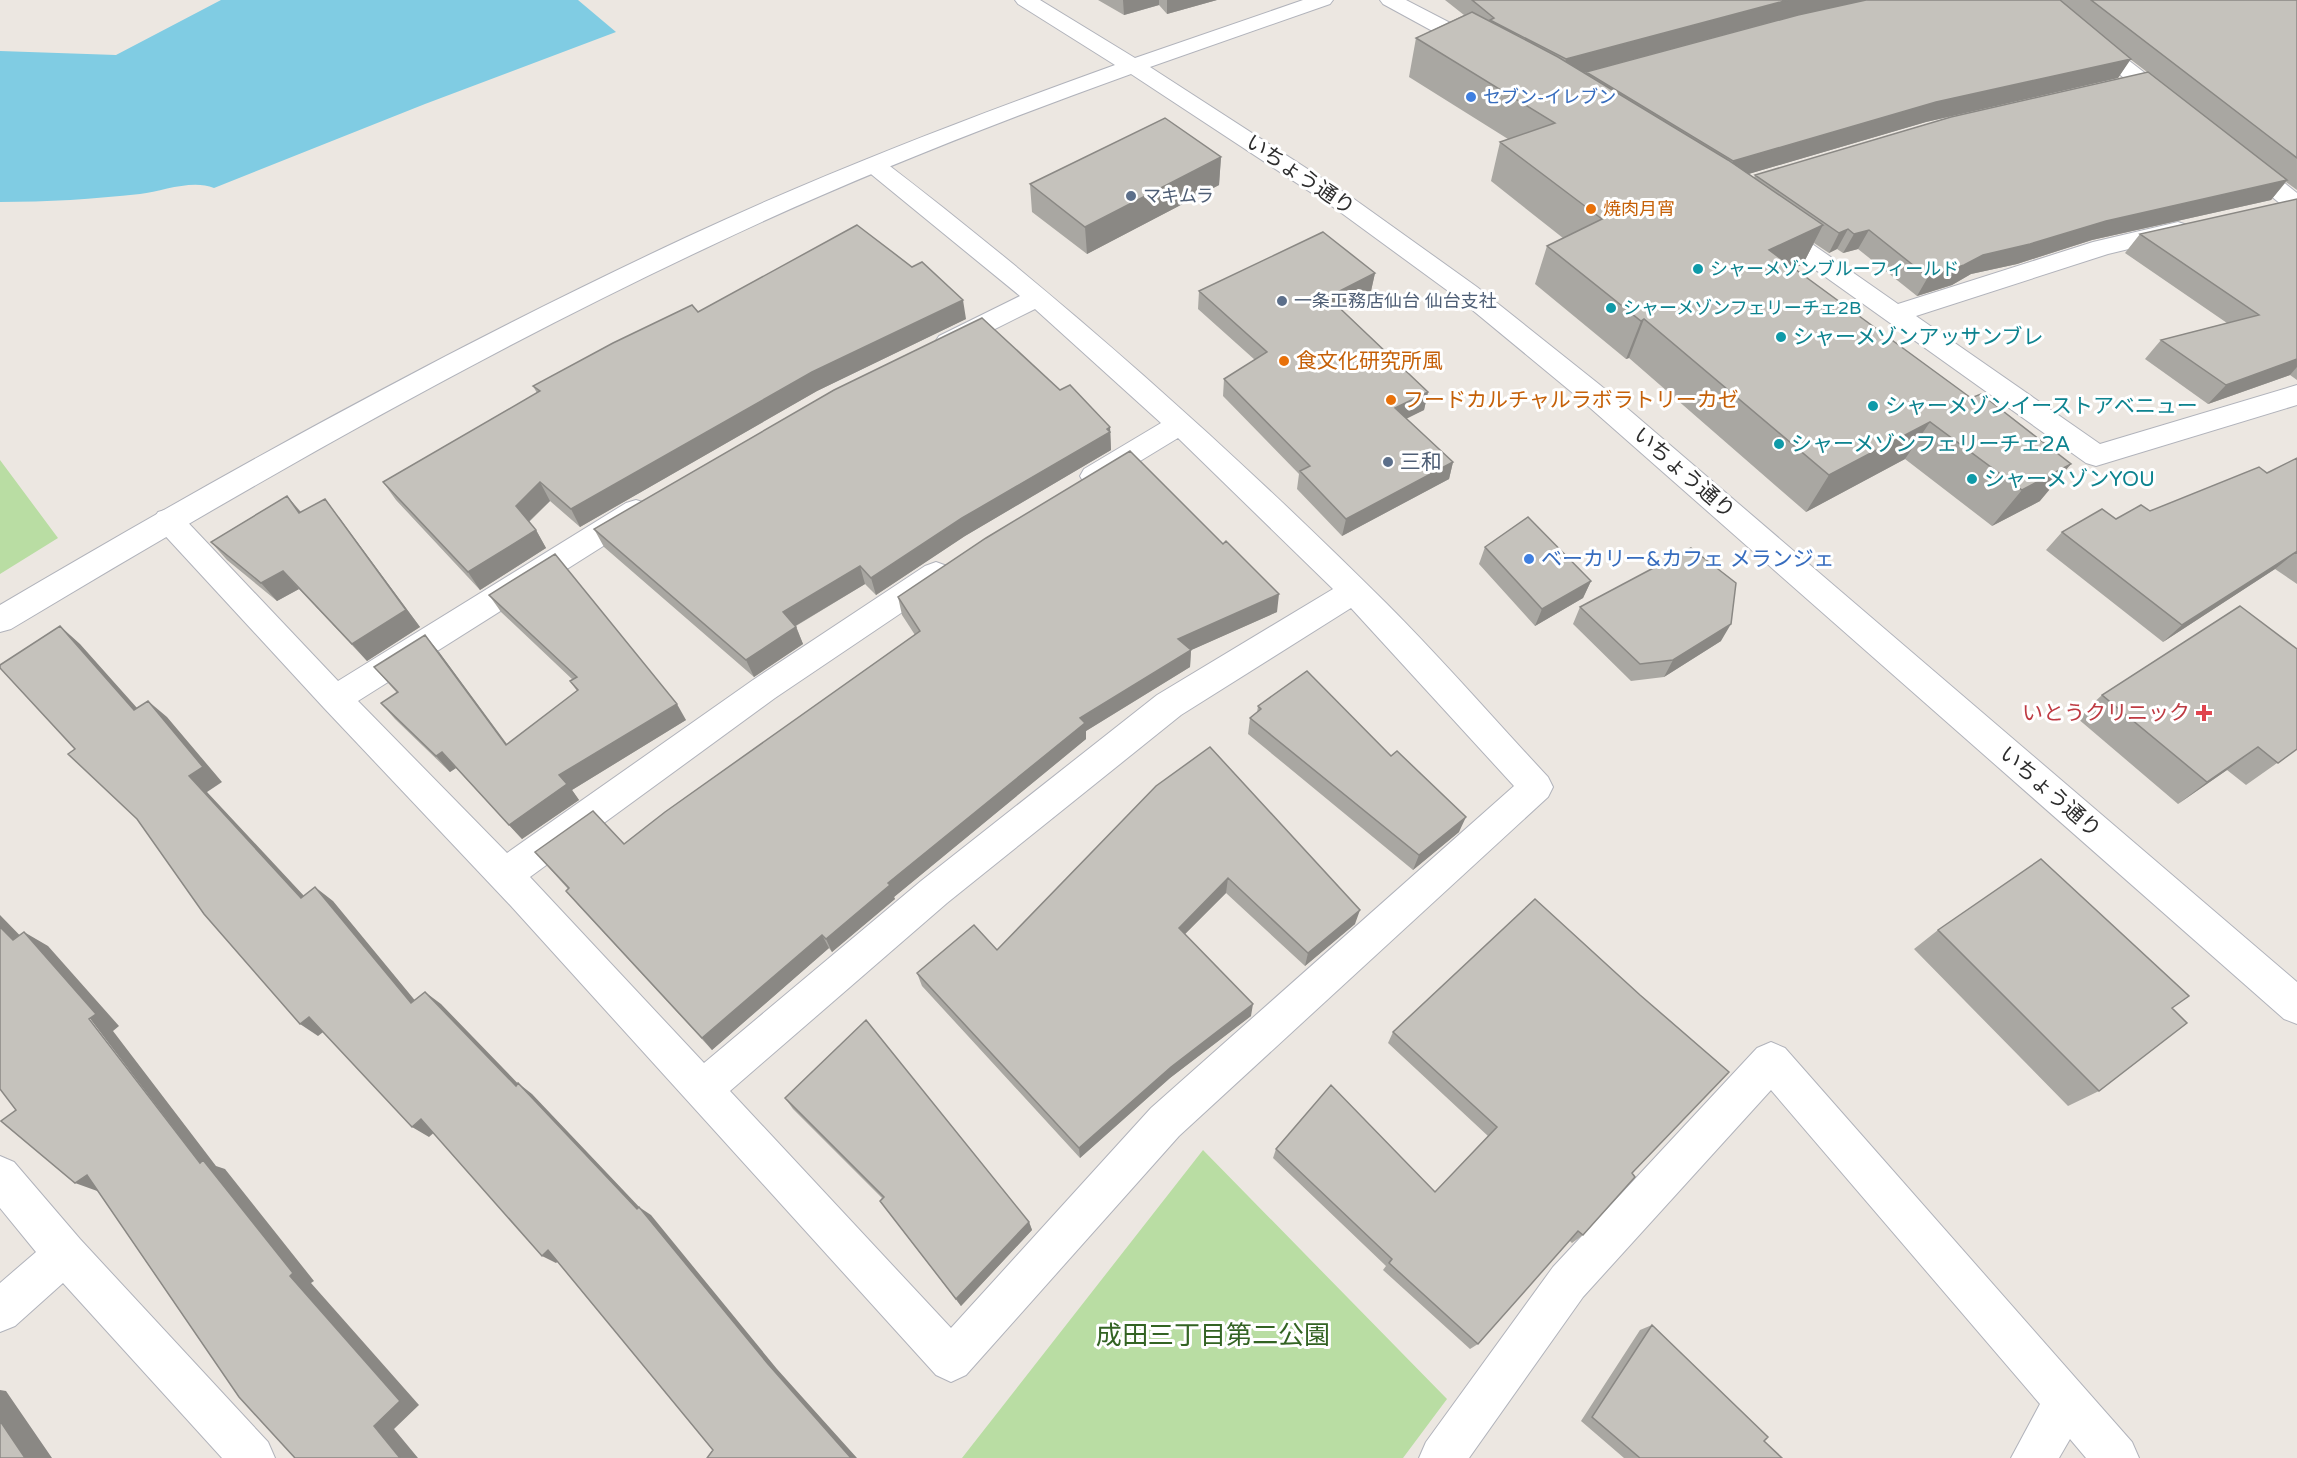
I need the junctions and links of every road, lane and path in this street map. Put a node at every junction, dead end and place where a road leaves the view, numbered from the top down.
1 (1025, 0) edge
2 (1323, 0) edge
3 (1390, 0) edge
4 (2038, 0) edge
5 (1504, 61) edge
6 (1134, 65) junction
7 (2142, 81) junction
8 (2119, 86) edge
9 (2187, 117) edge
10 (2232, 153) edge
11 (874, 165) junction
12 (2296, 204) edge
13 (2261, 211) edge
14 (1751, 212) edge
15 (2204, 224) edge
16 (1039, 297) junction
17 (1895, 314) junction
18 (923, 354) edge
19 (2297, 395) edge
20 (1180, 424) junction
21 (1069, 491) edge
22 (663, 496) edge
23 (168, 520) junction
24 (958, 559) edge
25 (1354, 591) junction
26 (0, 620) edge
27 (335, 699) junction
28 (504, 875) junction
29 (2297, 1006) edge
30 (703, 1089) junction
31 (0, 1176) edge
32 (65, 1254) junction
33 (0, 1311) edge
34 (2067, 1401) junction
35 (252, 1458) edge
36 (1442, 1458) edge
37 (2034, 1458) edge
38 (2116, 1458) edge

1 - 6 street, いちょう通り
2 - 6 street
3 - 5 street
4 - 7 street
6 - 11 street
6 - 29 street, いちょう通り
7 - 8 street
7 - 9 street
10 - 12 street
11 - 16 street
11 - 23 street
12 - 13 street
14 - 17 street
15 - 17 street
16 - 18 street
16 - 20 street
17 - 19 street
20 - 21 street
20 - 25 street
22 - 27 street
23 - 26 street
23 - 27 street
24 - 28 street
25 - 30 street
25 - 30 street
27 - 28 street
28 - 30 street
31 - 32 street
32 - 33 street
32 - 35 street
34 - 36 street
34 - 37 street
34 - 38 street

